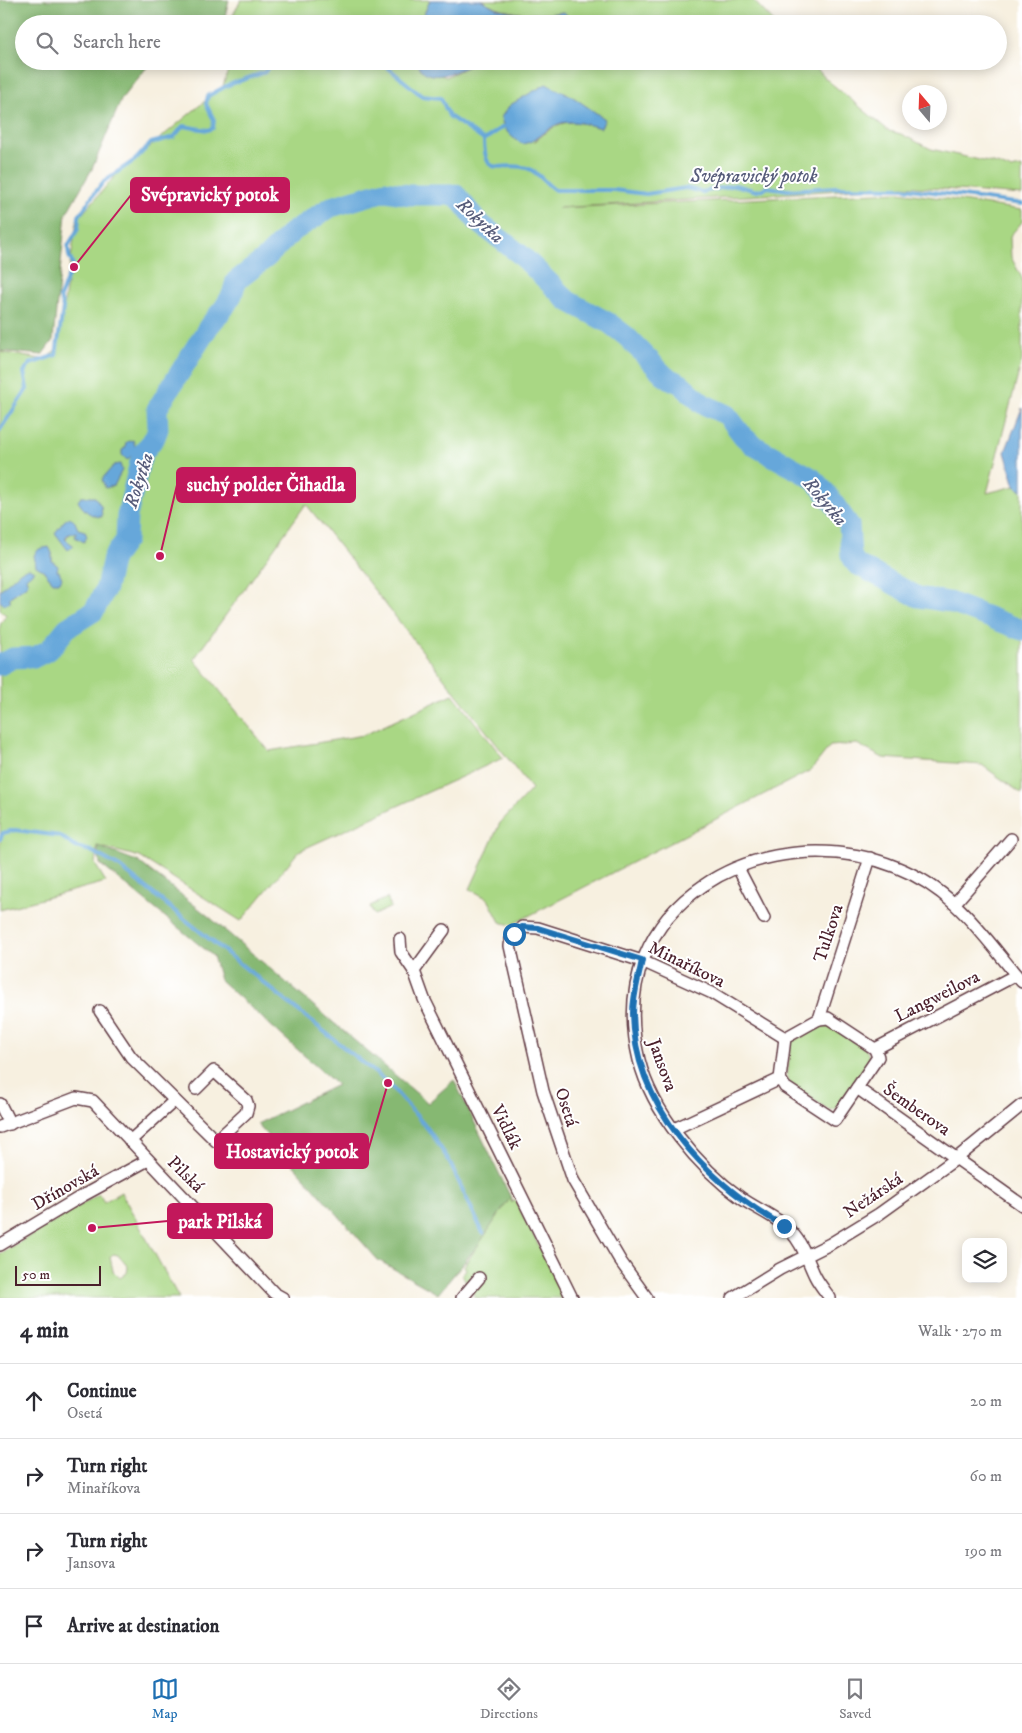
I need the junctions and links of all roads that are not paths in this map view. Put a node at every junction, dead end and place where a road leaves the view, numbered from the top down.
1 (1011, 839) dead end
2 (870, 858) junction
3 (738, 868) junction
4 (955, 902) junction
5 (764, 918) dead end
6 (538, 928) joint
7 (444, 930) dead end
8 (400, 939) dead end
9 (642, 960) junction
10 (414, 971) junction
11 (1019, 979) edge
12 (100, 1011) dead end
13 (819, 1019) junction
14 (785, 1038) junction
15 (875, 1049) junction
16 (780, 1079) junction
17 (857, 1088) junction
18 (196, 1089) dead end
19 (174, 1101) junction
20 (0, 1104) edge
21 (1022, 1105) edge
22 (5, 1126) edge
23 (674, 1129) junction
24 (130, 1142) junction
25 (957, 1158) junction
26 (148, 1160) junction
27 (1022, 1205) edge
28 (0, 1245) edge
29 (806, 1256) junction
30 (479, 1278) dead end
31 (283, 1298) edge
32 (462, 1298) edge
33 (572, 1298) edge
34 (647, 1298) edge
35 (733, 1298) edge
36 (830, 1298) edge

1 - 4 street
2 - 3 street, Jansova
2 - 4 street, Jansova
2 - 13 street, Tulkova
3 - 5 street
3 - 9 street, Jansova
4 - 11 street, Jansova
6 - 9 street, Minaříkova
6 - 34 street, Osetá
7 - 10 street
8 - 10 street, Vidlák
9 - 14 street, Minaříkova
9 - 23 street, Jansova
10 - 33 street, Vidlák
11 - 15 street, Langweilova
12 - 19 street
13 - 14 street
13 - 15 street
14 - 16 street
15 - 17 street
16 - 17 street
16 - 23 street
17 - 25 street, Šemberova
18 - 19 street
19 - 24 street
20 - 22 street
21 - 25 street, Nežárská
22 - 24 street, Pilská
23 - 29 street, Jansova
24 - 26 street, Pilská
25 - 27 street, Šemberova
25 - 29 street, Nežárská
26 - 28 street, Dřínovská
26 - 31 street, Pilská
29 - 35 street, Nežárská
29 - 36 street, Jansova
30 - 32 street

